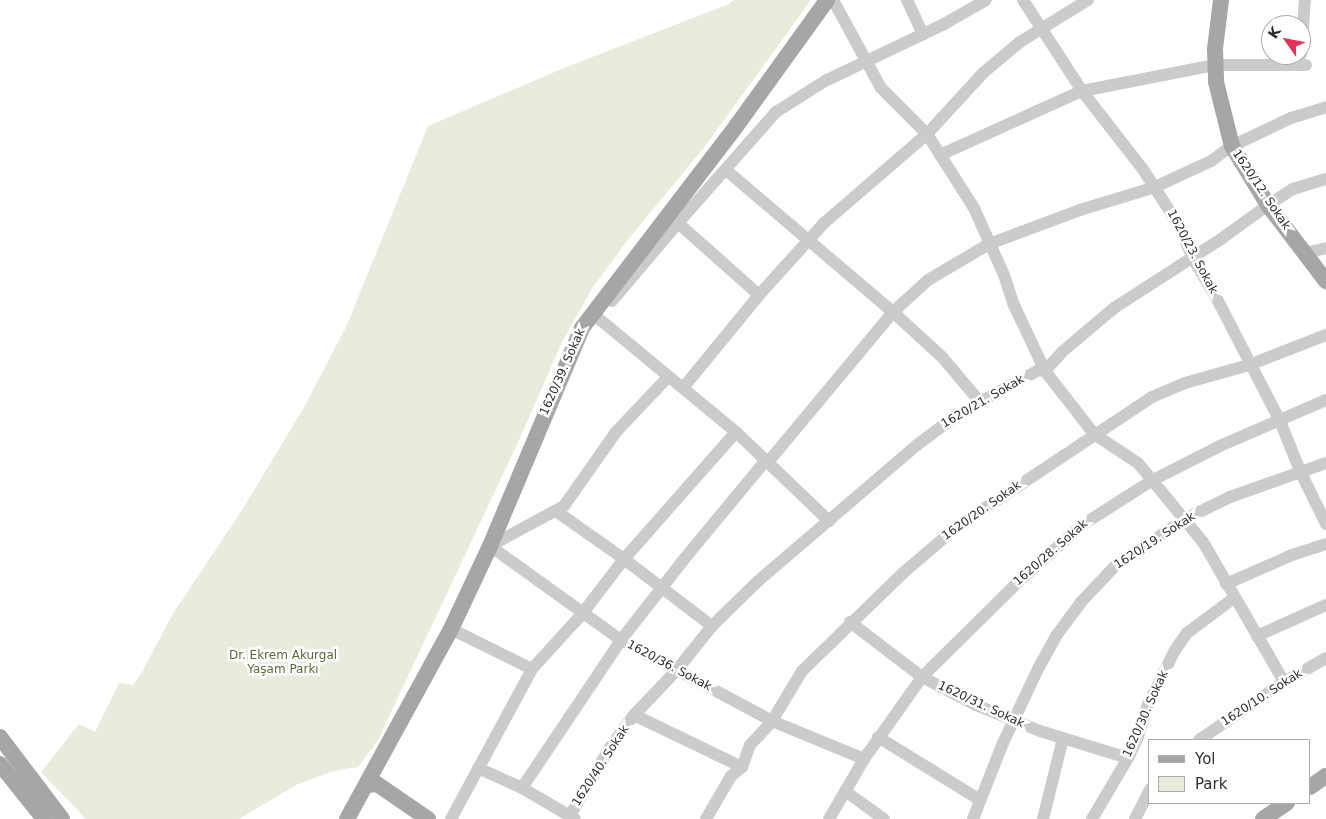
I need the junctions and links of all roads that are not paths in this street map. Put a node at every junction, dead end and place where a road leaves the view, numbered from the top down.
1 (827, 0) edge
2 (833, 0) edge
3 (907, 0) edge
4 (986, 0) edge
5 (1023, 0) edge
6 (1088, 0) edge
7 (1221, 0) edge
8 (1305, 0) edge
9 (1304, 15) edge
10 (1042, 28) junction
11 (923, 34) junction
12 (866, 62) junction
13 (1261, 62) edge
14 (1215, 65) junction
15 (1082, 91) junction
16 (1326, 107) edge
17 (927, 134) junction
18 (1232, 146) junction
19 (940, 155) junction
20 (726, 170) junction
21 (1326, 179) edge
22 (1155, 187) junction
23 (1268, 205) junction
24 (678, 223) junction
25 (810, 238) junction
26 (990, 244) junction
27 (1326, 248) edge
28 (1305, 253) junction
29 (1192, 257) junction
30 (1326, 281) edge
31 (759, 295) junction
32 (893, 312) junction
33 (596, 315) junction
34 (1326, 335) edge
35 (1249, 365) junction
36 (1045, 371) junction
37 (668, 377) junction
38 (683, 388) junction
39 (1326, 400) edge
40 (980, 402) junction
41 (1280, 421) junction
42 (736, 432) junction
43 (1094, 434) junction
44 (767, 461) junction
45 (1326, 463) edge
46 (1301, 473) junction
47 (1152, 480) junction
48 (556, 511) junction
49 (1185, 519) junction
50 (830, 521) junction
51 (1326, 524) edge
52 (1326, 544) edge
53 (490, 546) junction
54 (624, 559) junction
55 (1226, 584) junction
56 (662, 587) junction
57 (1234, 598) junction
58 (1326, 605) edge
59 (582, 614) junction
60 (850, 622) junction
61 (712, 626) junction
62 (451, 629) junction
63 (1257, 636) junction
64 (621, 640) junction
65 (1326, 658) edge
66 (532, 669) junction
67 (676, 671) junction
68 (922, 676) junction
69 (1284, 682) junction
70 (634, 715) junction
71 (772, 720) junction
72 (1014, 721) junction
73 (0, 737) edge
74 (878, 737) junction
75 (1063, 738) junction
76 (1200, 739) edge
77 (1128, 758) junction
78 (864, 759) junction
79 (0, 764) edge
80 (742, 767) junction
81 (478, 768) junction
82 (1326, 776) edge
83 (367, 785) junction
84 (1311, 786) edge
85 (522, 788) junction
86 (845, 791) junction
87 (1148, 793) edge
88 (980, 800) junction
89 (1286, 804) edge
90 (571, 818) edge
91 (44, 819) edge
92 (62, 819) edge
93 (347, 819) edge
94 (428, 819) edge
95 (451, 819) edge
96 (706, 819) edge
97 (829, 819) edge
98 (884, 819) edge
99 (974, 819) edge
100 (1043, 819) edge
101 (1092, 819) edge
102 (1135, 819) edge
103 (1263, 819) edge

1 - 33 main road, 1620/39. Sokak
2 - 12 street
3 - 11 street
4 - 11 street
5 - 10 street, 1620/23. Sokak
6 - 10 street
7 - 14 main road, 1620/12. Sokak
8 - 9 street
10 - 15 street, 1620/23. Sokak
10 - 17 street
11 - 12 street
12 - 17 street
12 - 20 street
13 - 14 street
14 - 15 street
14 - 18 main road, 1620/12. Sokak
15 - 19 street
15 - 22 street, 1620/23. Sokak
16 - 18 street
17 - 19 street
17 - 25 street
18 - 22 street
18 - 23 main road, 1620/12. Sokak
19 - 26 street
20 - 24 street
20 - 25 street
21 - 23 street, 1620/21. Sokak
22 - 26 street
22 - 29 street, 1620/23. Sokak
23 - 28 main road, 1620/12. Sokak
23 - 29 street, 1620/21. Sokak
24 - 31 street
24 - 33 street
25 - 31 street
25 - 32 street
26 - 32 street
26 - 36 street
27 - 28 street
28 - 30 main road, 1620/12. Sokak
29 - 35 street, 1620/23. Sokak
29 - 36 street, 1620/21. Sokak
31 - 38 street
32 - 40 street
32 - 44 street
33 - 37 street
33 - 53 main road, 1620/39. Sokak
34 - 35 street, 1620/20. Sokak
35 - 41 street, 1620/23. Sokak
35 - 43 street, 1620/20. Sokak
36 - 40 street, 1620/21. Sokak
36 - 43 street
37 - 38 street
37 - 48 street
38 - 42 street
39 - 41 street, 1620/28. Sokak
40 - 50 street, 1620/21. Sokak
41 - 46 street, 1620/23. Sokak
41 - 47 street, 1620/28. Sokak
42 - 44 street
42 - 54 street
43 - 47 street
43 - 60 street, 1620/20. Sokak
44 - 50 street
44 - 56 street
45 - 46 street, 1620/19. Sokak
46 - 49 street, 1620/19. Sokak
46 - 51 street, 1620/23. Sokak
47 - 49 street
47 - 68 street, 1620/28. Sokak
48 - 53 street
48 - 54 street
49 - 55 street
49 - 72 street, 1620/19. Sokak
50 - 61 street, 1620/21. Sokak
52 - 55 street
53 - 59 street, 1620/36. Sokak
53 - 62 main road, 1620/39. Sokak
54 - 56 street
54 - 59 street
55 - 57 street
56 - 61 street
56 - 64 street
57 - 63 street
57 - 77 street, 1620/30. Sokak
58 - 63 street
59 - 64 street, 1620/36. Sokak
59 - 66 street
60 - 68 street, 1620/31. Sokak
60 - 71 street, 1620/20. Sokak
61 - 67 street, 1620/21. Sokak
62 - 66 street
62 - 83 main road, 1620/39. Sokak
63 - 69 street
64 - 67 street, 1620/36. Sokak
64 - 85 street
65 - 69 street, 1620/10. Sokak
66 - 81 street
67 - 70 street, 1620/40. Sokak
67 - 71 street, 1620/36. Sokak
68 - 72 street, 1620/31. Sokak
68 - 74 street, 1620/28. Sokak
69 - 76 street, 1620/10. Sokak
70 - 80 street
70 - 90 street, 1620/40. Sokak
71 - 78 street, 1620/36. Sokak
71 - 80 street, 1620/20. Sokak
72 - 75 street, 1620/31. Sokak
72 - 88 street, 1620/19. Sokak
73 - 92 main road
74 - 78 street, 1620/28. Sokak
74 - 88 street
75 - 77 street, 1620/31. Sokak
75 - 100 street
77 - 101 street, 1620/30. Sokak
78 - 86 street, 1620/28. Sokak
79 - 91 main road
80 - 96 street, 1620/20. Sokak
81 - 85 street
81 - 95 street
82 - 84 main road
83 - 93 main road, 1620/39. Sokak
83 - 94 main road
85 - 90 street
86 - 97 street, 1620/28. Sokak
86 - 98 street
87 - 102 street
88 - 99 street, 1620/19. Sokak
89 - 103 main road

